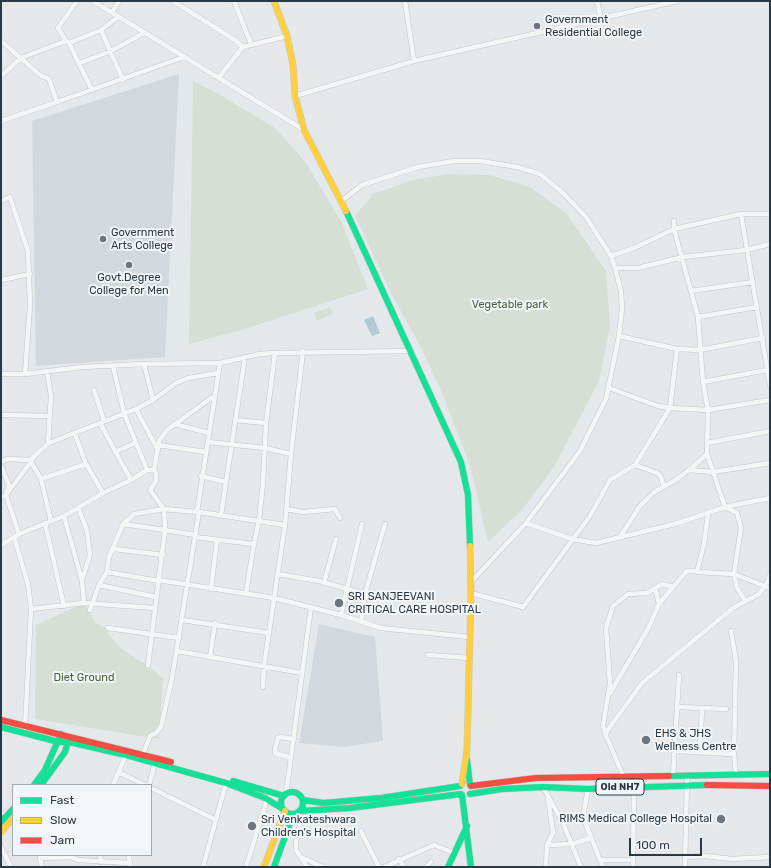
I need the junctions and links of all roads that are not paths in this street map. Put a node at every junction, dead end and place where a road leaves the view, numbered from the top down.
1 (77, 1) edge
2 (119, 1) edge
3 (173, 1) edge
4 (234, 1) edge
5 (274, 1) edge
6 (405, 1) edge
7 (597, 1) edge
8 (678, 1) edge
9 (96, 2) edge
10 (112, 12) junction
11 (118, 17) junction
12 (601, 19) junction
13 (101, 30) junction
14 (144, 33) junction
15 (287, 36) junction
16 (1, 41) edge
17 (68, 42) junction
18 (251, 44) junction
19 (243, 47) junction
20 (111, 51) junction
21 (184, 57) junction
22 (21, 58) junction
23 (414, 61) junction
24 (80, 63) junction
25 (1, 76) edge
26 (219, 77) junction
27 (123, 80) junction
28 (92, 90) junction
29 (295, 96) junction
30 (57, 102) junction
31 (1, 121) edge
32 (304, 130) junction
33 (1, 201) edge
34 (340, 202) junction
35 (741, 214) junction
36 (770, 214) edge
37 (674, 221) dead end
38 (674, 229) junction
39 (770, 244) edge
40 (746, 250) junction
41 (611, 256) junction
42 (683, 257) junction
43 (615, 268) junction
44 (30, 274) junction
45 (1, 280) edge
46 (753, 282) junction
47 (692, 291) junction
48 (756, 307) junction
49 (698, 317) junction
50 (619, 336) junction
51 (762, 338) junction
52 (677, 349) junction
53 (700, 350) junction
54 (303, 351) junction
55 (410, 351) junction
56 (275, 353) junction
57 (245, 357) junction
58 (144, 364) junction
59 (220, 364) junction
60 (113, 366) junction
61 (767, 370) junction
62 (47, 371) junction
63 (218, 373) junction
64 (1, 374) edge
65 (25, 374) junction
66 (703, 382) junction
67 (770, 386) edge
68 (609, 388) junction
69 (94, 390) dead end
70 (214, 396) junction
71 (153, 400) junction
72 (770, 400) edge
73 (670, 408) junction
74 (136, 409) junction
75 (708, 410) junction
76 (124, 413) junction
77 (1, 415) edge
78 (49, 416) junction
79 (235, 420) junction
80 (101, 422) junction
81 (266, 423) junction
82 (174, 424) junction
83 (770, 431) edge
84 (209, 433) junction
85 (76, 434) junction
86 (208, 442) junction
87 (49, 443) junction
88 (135, 443) junction
89 (707, 443) junction
90 (231, 444) junction
91 (158, 448) junction
92 (265, 448) junction
93 (115, 452) junction
94 (206, 452) junction
95 (291, 454) junction
96 (707, 454) junction
97 (1, 462) edge
98 (31, 462) junction
99 (86, 464) junction
100 (770, 464) edge
101 (635, 465) junction
102 (1, 466) edge
103 (147, 470) junction
104 (154, 470) junction
105 (689, 470) junction
106 (713, 472) junction
107 (201, 476) junction
108 (42, 479) junction
109 (131, 480) junction
110 (226, 482) junction
111 (664, 487) junction
112 (103, 493) junction
113 (3, 496) edge
114 (770, 498) edge
115 (78, 507) junction
116 (725, 507) junction
117 (164, 509) junction
118 (286, 509) junction
119 (198, 512) junction
120 (708, 514) junction
121 (221, 515) junction
122 (64, 516) junction
123 (340, 518) dead end
124 (259, 520) junction
125 (51, 521) junction
126 (45, 523) junction
127 (526, 523) junction
128 (123, 524) junction
129 (362, 524) dead end
130 (385, 524) dead end
131 (285, 525) junction
132 (164, 530) junction
133 (17, 535) junction
134 (195, 536) junction
135 (620, 537) junction
136 (336, 539) dead end
137 (572, 539) junction
138 (217, 540) junction
139 (254, 544) junction
140 (1, 545) edge
141 (114, 549) junction
142 (162, 555) junction
143 (697, 571) junction
144 (107, 572) junction
145 (278, 574) junction
146 (734, 574) junction
147 (770, 574) edge
148 (159, 580) junction
149 (82, 581) junction
150 (471, 582) junction
151 (324, 583) junction
152 (187, 584) junction
153 (99, 585) junction
154 (768, 586) edge
155 (673, 587) junction
156 (655, 588) junction
157 (211, 589) junction
158 (348, 589) junction
159 (648, 592) junction
160 (246, 593) junction
161 (471, 593) junction
162 (365, 594) junction
163 (156, 597) junction
164 (657, 597) junction
165 (274, 598) junction
166 (745, 600) junction
167 (84, 603) junction
168 (94, 604) junction
169 (659, 604) junction
170 (64, 606) junction
171 (311, 607) junction
172 (155, 608) junction
173 (31, 609) junction
174 (90, 610) dead end
175 (341, 615) junction
176 (182, 620) junction
177 (361, 621) junction
178 (215, 624) junction
179 (108, 628) dead end
180 (731, 630) dead end
181 (269, 633) junction
182 (151, 635) junction
183 (469, 637) junction
184 (178, 638) junction
185 (178, 651) junction
186 (428, 655) dead end
187 (210, 657) junction
188 (469, 658) junction
189 (148, 665) dead end
190 (264, 666) junction
191 (302, 673) junction
192 (679, 675) dead end
193 (263, 687) dead end
194 (609, 696) junction
195 (677, 708) junction
196 (702, 708) junction
197 (726, 709) dead end
198 (1, 720) edge
199 (25, 725) junction
200 (1, 727) edge
201 (24, 734) junction
202 (61, 734) junction
203 (606, 735) junction
204 (69, 739) junction
205 (294, 739) junction
206 (59, 742) junction
207 (466, 750) junction
208 (675, 751) junction
209 (700, 752) junction
210 (143, 754) junction
211 (734, 754) junction
212 (126, 755) junction
213 (291, 758) junction
214 (155, 763) junction
215 (120, 773) junction
216 (736, 774) junction
217 (770, 774) edge
218 (673, 776) junction
219 (687, 776) junction
220 (624, 778) junction
221 (226, 783) junction
222 (35, 784) edge
223 (42, 784) edge
224 (114, 784) edge
225 (143, 784) edge
226 (149, 784) edge
227 (461, 785) junction
228 (470, 785) junction
229 (687, 785) junction
230 (770, 786) edge
231 (634, 787) junction
232 (152, 788) edge
233 (588, 789) junction
234 (544, 790) junction
235 (285, 795) junction
236 (465, 795) junction
237 (266, 799) junction
238 (303, 800) junction
239 (12, 810) edge
240 (284, 810) junction
241 (297, 813) junction
242 (12, 820) edge
243 (216, 820) junction
244 (1, 822) edge
245 (467, 826) junction
246 (361, 831) dead end
247 (1, 832) edge
248 (591, 838) junction
249 (572, 844) junction
250 (547, 845) junction
251 (1, 847) edge
252 (454, 853) junction
253 (40, 856) edge
254 (100, 856) edge
255 (299, 856) junction
256 (686, 857) junction
257 (770, 858) edge
258 (400, 859) junction
259 (601, 860) junction
260 (632, 860) junction
261 (101, 862) junction
262 (431, 862) dead end
263 (130, 865) edge
264 (11, 867) edge
265 (42, 867) edge
266 (203, 867) edge
267 (246, 867) edge
268 (264, 867) edge
269 (274, 867) edge
270 (307, 867) edge
271 (323, 867) edge
272 (379, 867) edge
273 (384, 867) edge
274 (404, 867) edge
275 (426, 867) edge
276 (448, 867) edge
277 (472, 867) edge
278 (546, 867) edge
279 (581, 867) edge
280 (603, 867) edge
281 (633, 867) edge
282 (685, 867) edge

1 - 17 street
2 - 10 street
3 - 19 street
4 - 18 street
5 - 15 main road
6 - 23 street
7 - 12 street
8 - 12 street
9 - 10 street
10 - 11 street
11 - 13 street
11 - 14 street
12 - 23 street
13 - 17 street
13 - 20 street
14 - 20 street
14 - 21 street
15 - 18 street
15 - 29 main road
16 - 22 street
17 - 22 street
17 - 24 street
18 - 19 street
19 - 26 street
20 - 24 street
20 - 27 street
21 - 26 street
21 - 27 street
22 - 25 street
22 - 30 street
23 - 29 street
24 - 28 street
26 - 32 street
27 - 28 street
28 - 30 street
29 - 32 main road
30 - 31 street
32 - 34 main road
33 - 44 street
34 - 41 street
34 - 55 main road
35 - 36 street
35 - 38 street
35 - 40 street
37 - 38 street
38 - 41 street
38 - 42 street
39 - 40 street
40 - 42 street
40 - 46 street
41 - 43 street
42 - 43 street
42 - 47 street
43 - 50 street
44 - 45 street
44 - 65 street
46 - 47 street
46 - 48 street
47 - 49 street
48 - 49 street
48 - 51 street
49 - 53 street
50 - 52 street
50 - 68 street
51 - 53 street
51 - 61 street
52 - 53 street
52 - 73 street
53 - 66 street
54 - 55 street
54 - 56 street
54 - 95 street
55 - 150 main road
56 - 57 street
56 - 81 street
57 - 59 street
57 - 79 street
58 - 59 street
58 - 60 street
58 - 71 street
59 - 63 street
60 - 62 street
60 - 76 street
61 - 66 street
61 - 67 street
62 - 65 street
62 - 78 street
63 - 70 street
63 - 71 street
64 - 65 street
66 - 75 street
68 - 73 street
68 - 127 street
69 - 80 street
70 - 82 street
70 - 84 street
71 - 74 street
72 - 75 street
73 - 75 street
73 - 101 street
74 - 76 street
74 - 91 street
75 - 89 street
76 - 80 street
76 - 88 street
77 - 78 street
78 - 87 street
79 - 81 street
79 - 90 street
80 - 85 street
80 - 93 street
81 - 92 street
82 - 84 street
82 - 91 street
83 - 89 street
84 - 86 street
85 - 87 street
85 - 99 street
86 - 90 street
86 - 94 street
87 - 97 street
87 - 98 street
88 - 93 street
88 - 103 street
89 - 96 street
90 - 92 street
90 - 110 street
91 - 94 street
91 - 104 street
92 - 95 street
92 - 124 street
93 - 109 street
94 - 107 street
95 - 118 street
96 - 105 street
96 - 106 street
98 - 108 street
98 - 113 street
99 - 108 street
99 - 112 street
100 - 106 street
101 - 111 street
101 - 137 street
102 - 113 street
103 - 104 street
103 - 109 street
104 - 117 street
105 - 106 street
105 - 111 street
106 - 116 street
107 - 110 street
107 - 119 street
108 - 125 street
109 - 112 street
110 - 121 street
111 - 135 street
112 - 115 street
113 - 133 street
114 - 116 street
115 - 122 street
115 - 149 street
116 - 120 street
116 - 146 street
117 - 119 street
117 - 128 street
117 - 132 street
118 - 123 street
118 - 131 street
119 - 121 street
119 - 134 street
120 - 135 street
120 - 143 street
121 - 124 street
122 - 125 street
122 - 149 street
124 - 131 street
124 - 139 street
125 - 126 street
126 - 133 street
126 - 170 street
127 - 137 street
127 - 150 street
128 - 132 street
128 - 141 street
129 - 158 street
130 - 162 street
131 - 145 street
132 - 134 street
132 - 142 street
133 - 140 street
133 - 173 street
134 - 138 street
134 - 152 street
135 - 137 street
136 - 151 street
137 - 161 street
138 - 139 street
138 - 157 street
139 - 160 street
141 - 142 street
141 - 144 street
142 - 148 street
143 - 146 street
143 - 155 street
144 - 148 street
144 - 153 street
145 - 151 street
145 - 165 street
146 - 154 street
146 - 166 street
147 - 154 street
148 - 152 street
148 - 163 street
149 - 167 street
150 - 161 main road
151 - 158 street
152 - 157 street
152 - 176 street
153 - 163 street
153 - 168 street
154 - 166 street
155 - 156 street
155 - 169 street
156 - 159 street
156 - 164 street
157 - 160 street
158 - 162 street
158 - 175 street
159 - 164 street
159 - 194 street
160 - 165 street
161 - 183 main road
162 - 177 street
163 - 172 street
164 - 169 street
165 - 171 street
165 - 181 street
166 - 203 street
167 - 168 street
167 - 170 street
168 - 172 street
168 - 174 street
169 - 194 street
170 - 173 street
171 - 175 street
171 - 191 street
172 - 182 street
173 - 199 street
175 - 177 street
176 - 178 street
176 - 184 street
177 - 183 street
178 - 181 street
178 - 187 street
179 - 182 street
180 - 211 street
181 - 190 street
182 - 184 street
182 - 189 street
183 - 188 main road
184 - 185 street
185 - 187 street
185 - 210 street
186 - 188 street
187 - 190 street
188 - 207 main road
190 - 191 street
190 - 193 street
191 - 205 street
192 - 195 street
194 - 203 street
195 - 196 street
195 - 208 street
196 - 197 street
196 - 209 street
198 - 199 main road
199 - 201 street
199 - 202 main road
200 - 201 main road
201 - 206 main road
202 - 204 main road
202 - 206 main road
203 - 220 street
204 - 206 main road
204 - 210 main road
204 - 212 main road
204 - 223 main road
205 - 213 street
205 - 213 street
206 - 222 main road
207 - 227 main road
207 - 228 main road
208 - 209 street
208 - 218 street
209 - 211 street
210 - 235 main road
211 - 216 street
212 - 214 main road
212 - 215 street
213 - 235 street
214 - 221 main road
214 - 226 street
215 - 224 street
215 - 225 street
216 - 217 main road, Old NH7
216 - 219 main road, Old NH7
218 - 219 main road, Old NH7
218 - 220 main road, Old NH7
219 - 229 street
220 - 228 main road, Old NH7
221 - 237 main road
221 - 243 street
227 - 228 main road
227 - 236 main road
227 - 238 main road
228 - 236 main road
229 - 230 main road, Old NH7
229 - 231 main road, Old NH7
229 - 256 street
231 - 233 main road, Old NH7
231 - 260 street
232 - 243 street
233 - 234 main road, Old NH7
233 - 248 street
234 - 236 main road, Old NH7
234 - 249 street
234 - 250 street
235 - 238 main road
235 - 240 main road
236 - 241 main road, Old NH7
236 - 245 main road
237 - 240 main road
237 - 267 street
238 - 241 main road
239 - 244 main road
240 - 241 main road, Old NH7
240 - 268 main road
241 - 255 street
241 - 269 main road
242 - 247 main road
243 - 266 street
245 - 252 main road
245 - 277 main road
246 - 272 street
248 - 249 street
248 - 259 street
249 - 250 street
249 - 279 street
250 - 278 street
251 - 264 street
252 - 258 street
252 - 276 main road
253 - 261 street
253 - 265 street
254 - 261 street
255 - 270 street
255 - 271 street
256 - 257 street
256 - 282 street
258 - 273 street
258 - 274 street
259 - 260 street
259 - 280 street
260 - 281 street
261 - 263 street
262 - 275 street

